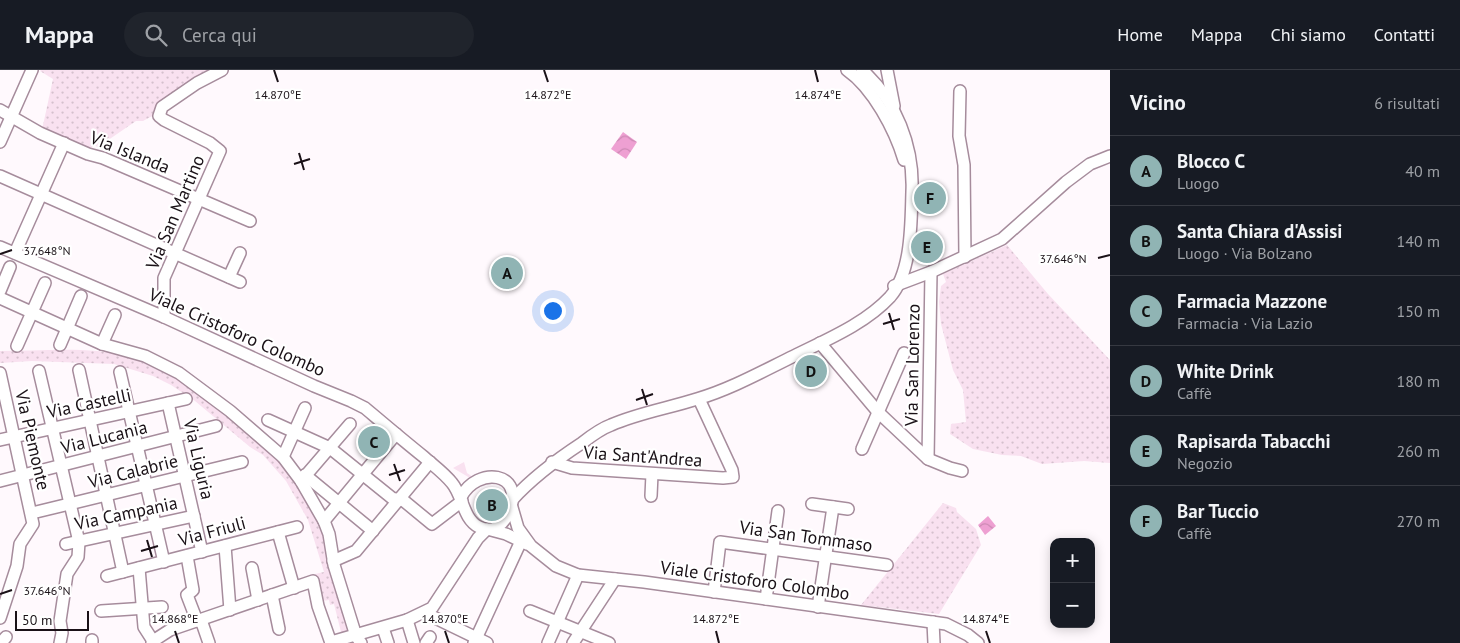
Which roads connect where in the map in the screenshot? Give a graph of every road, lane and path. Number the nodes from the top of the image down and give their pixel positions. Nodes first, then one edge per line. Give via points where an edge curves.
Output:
1 (32, 70) edge
2 (222, 70) edge
3 (847, 70) edge
4 (862, 70) edge
5 (887, 70) edge
6 (960, 91) dead end
7 (0, 110) edge
8 (12, 116) junction
9 (897, 118) junction
10 (0, 142) edge
11 (64, 143) junction
12 (1110, 156) edge
13 (0, 176) edge
14 (42, 194) junction
15 (198, 199) junction
16 (250, 221) dead end
17 (0, 246) edge
18 (16, 253) junction
19 (175, 253) junction
20 (240, 253) dead end
21 (965, 256) junction
22 (10, 267) dead end
23 (931, 272) junction
24 (229, 277) junction
25 (240, 282) dead end
26 (46, 283) dead end
27 (893, 286) junction
28 (0, 291) edge
29 (81, 296) dead end
30 (0, 298) edge
31 (32, 313) junction
32 (115, 315) dead end
33 (164, 317) junction
34 (67, 328) junction
35 (820, 342) junction
36 (102, 344) junction
37 (60, 345) dead end
38 (17, 346) dead end
39 (904, 353) dead end
40 (79, 370) dead end
41 (39, 371) dead end
42 (120, 372) dead end
43 (0, 374) edge
44 (3, 397) edge
45 (186, 399) dead end
46 (699, 399) junction
47 (168, 403) junction
48 (305, 408) dead end
49 (129, 412) junction
50 (878, 412) junction
51 (90, 420) junction
52 (268, 420) dead end
53 (350, 424) dead end
54 (216, 426) dead end
55 (53, 428) junction
56 (294, 432) junction
57 (396, 434) junction
58 (14, 437) junction
59 (176, 437) junction
60 (0, 440) edge
61 (137, 446) junction
62 (330, 448) junction
63 (862, 449) dead end
64 (98, 456) junction
65 (283, 458) junction
66 (928, 459) junction
67 (242, 462) dead end
68 (430, 462) junction
69 (552, 462) junction
70 (61, 465) junction
71 (962, 471) dead end
72 (363, 474) junction
73 (444, 474) junction
74 (538, 474) junction
75 (652, 474) junction
76 (23, 475) junction
77 (185, 476) junction
78 (303, 478) junction
79 (505, 480) junction
80 (0, 481) edge
81 (475, 482) junction
82 (146, 485) junction
83 (106, 495) junction
84 (651, 496) dead end
85 (462, 499) junction
86 (398, 500) junction
87 (512, 502) junction
88 (339, 503) junction
89 (70, 504) junction
90 (812, 504) dead end
91 (833, 507) junction
92 (848, 509) dead end
93 (778, 511) dead end
94 (32, 513) junction
95 (194, 516) junction
96 (470, 520) junction
97 (324, 521) junction
98 (155, 525) junction
99 (297, 528) dead end
100 (489, 529) junction
101 (373, 531) junction
102 (278, 532) junction
103 (115, 534) junction
104 (79, 542) junction
105 (526, 543) junction
106 (66, 544) dead end
107 (225, 546) junction
108 (772, 549) junction
109 (202, 552) junction
110 (470, 552) junction
111 (187, 556) junction
112 (826, 557) junction
113 (333, 561) junction
114 (164, 562) junction
115 (887, 565) dead end
116 (139, 568) junction
117 (252, 568) dead end
118 (123, 572) junction
119 (578, 575) junction
120 (108, 576) dead end
121 (615, 579) junction
122 (294, 588) junction
123 (714, 592) junction
124 (272, 595) junction
125 (766, 599) junction
126 (258, 600) junction
127 (162, 607) dead end
128 (818, 607) junction
129 (142, 608) junction
130 (230, 610) junction
131 (101, 611) dead end
132 (530, 611) dead end
133 (425, 613) junction
134 (0, 618) edge
135 (199, 620) junction
136 (407, 620) junction
137 (558, 622) junction
138 (934, 622) junction
139 (383, 628) junction
140 (279, 630) dead end
141 (581, 632) junction
142 (359, 639) edge
143 (479, 641) edge
144 (152, 642) edge
145 (60, 643) edge
146 (209, 643) edge
147 (331, 643) edge
148 (388, 643) edge
149 (414, 643) edge
150 (548, 643) edge
151 (573, 643) edge
152 (608, 643) edge
153 (934, 643) edge
154 (978, 643) edge

1 - 8 street
2 - 15 street, Via San Martino via 162,107 159,116 220,151
3 - 27 street via 866,86 886,119 905,166 903,247
4 - 9 street via 875,81
5 - 9 street
6 - 21 street
7 - 8 street, Via Islanda
8 - 10 street
8 - 11 street, Via Islanda
9 - 27 street via 909,151 912,186 909,250 904,268
11 - 14 street
11 - 15 street, Via Islanda
12 - 21 street via 1090,164 1066,182 1002,239
13 - 14 street
14 - 18 street
14 - 19 street
15 - 16 street, Via Islanda
15 - 19 street, Via San Martino
17 - 18 street, Viale Cristoforo Colombo
18 - 33 street, Viale Cristoforo Colombo
19 - 24 street
19 - 33 street, Via San Martino via 164,278
20 - 24 street
21 - 23 street
22 - 28 street
23 - 27 street
23 - 66 street, Via San Lorenzo
24 - 25 street
26 - 31 street
27 - 35 street via 891,296 875,310
27 - 46 street via 854,318
29 - 34 street
30 - 31 street
31 - 34 street
31 - 38 street
32 - 36 street
33 - 57 street, Viale Cristoforo Colombo via 351,401
34 - 36 street
34 - 37 street
35 - 46 street
35 - 50 street
36 - 65 street via 145,356 179,373 230,410
39 - 50 street
40 - 51 street
41 - 55 street
42 - 49 street
43 - 44 street, Via Piemonte
44 - 58 street, Via Piemonte
45 - 47 street, Via Castelli
46 - 69 street via 609,426
46 - 75 street, Via Sant'Andrea via 733,477
47 - 49 street, Via Castelli
47 - 59 street, Via Liguria
48 - 56 street
49 - 51 street, Via Castelli
49 - 61 street
50 - 63 street
50 - 66 street
51 - 55 street, Via Castelli
51 - 64 street
52 - 56 street
53 - 62 street
54 - 59 street, Via Lucania
55 - 58 street, Via Castelli
55 - 70 street
56 - 62 street
56 - 65 street
57 - 68 street, Viale Cristoforo Colombo
57 - 72 street
58 - 60 street, Via Castelli
58 - 76 street, Via Piemonte
59 - 61 street, Via Lucania
59 - 77 street, Via Liguria
61 - 64 street, Via Lucania
61 - 82 street
62 - 72 street
62 - 78 street
64 - 70 street, Via Lucania
64 - 83 street
65 - 78 street
66 - 71 street
67 - 77 street, Via Calabrie
68 - 73 street, Viale Cristoforo Colombo
68 - 86 street
69 - 74 street
69 - 75 street, Via Sant'Andrea via 572,468
70 - 76 street, Via Lucania
70 - 89 street
72 - 86 street
72 - 88 street
73 - 81 street via 461,481
73 - 85 street
74 - 79 street
74 - 87 street
75 - 84 street
76 - 80 street, Via Lucania
76 - 94 street, Via Piemonte
77 - 82 street, Via Calabrie
77 - 95 street, Via Liguria
78 - 88 street
78 - 97 street
79 - 81 street via 493,476
79 - 87 street via 513,490
81 - 85 street via 469,485
82 - 83 street, Via Calabrie
82 - 98 street
83 - 89 street, Via Calabrie
83 - 103 street
85 - 86 street via 432,524 404,501
85 - 96 street
86 - 101 street
87 - 100 street via 502,524
87 - 105 street via 518,528
88 - 97 street
88 - 101 street
89 - 94 street, Via Calabrie
89 - 104 street
90 - 91 street
91 - 92 street
91 - 112 street
93 - 108 street
94 - 134 street via 33,524 20,544
95 - 98 street, Via Campania
95 - 109 street, Via Liguria
96 - 100 street via 478,527
96 - 110 street
97 - 113 street
98 - 103 street, Via Campania
98 - 114 street
99 - 102 street, Via Friuli
100 - 105 street
100 - 110 street via 478,538
101 - 113 street via 356,551
102 - 107 street, Via Friuli
102 - 122 street
103 - 104 street, Via Campania
103 - 118 street
104 - 106 street, Via Campania
104 - 145 street via 78,557 67,574
105 - 119 street, Viale Cristoforo Colombo via 556,566
105 - 143 street
107 - 109 street, Via Friuli
107 - 130 street
108 - 112 street, Via San Tommaso
108 - 123 street, Via San Tommaso via 720,542
108 - 125 street
109 - 111 street, Via Friuli
110 - 133 street via 432,608
111 - 114 street, Via Friuli
111 - 135 street via 193,590 187,595
112 - 115 street, Via San Tommaso
112 - 128 street
113 - 142 street
114 - 116 street, Via Friuli
116 - 118 street, Via Friuli
116 - 129 street
117 - 126 street
118 - 120 street, Via Friuli
119 - 121 street, Viale Cristoforo Colombo
119 - 137 street
121 - 123 street, Viale Cristoforo Colombo
121 - 141 street
122 - 124 street
122 - 147 street via 313,581
123 - 125 street, Viale Cristoforo Colombo
124 - 126 street
124 - 140 street
125 - 128 street, Viale Cristoforo Colombo
126 - 130 street
127 - 129 street
128 - 138 street, Viale Cristoforo Colombo
129 - 131 street
129 - 144 street via 144,627
130 - 135 street
132 - 137 street
133 - 136 street
133 - 143 street
135 - 144 street via 170,630
135 - 146 street
136 - 139 street
136 - 149 street
137 - 141 street
137 - 150 street
138 - 153 street
138 - 154 street, Viale Cristoforo Colombo via 958,629
139 - 142 street
139 - 148 street
141 - 151 street
141 - 152 street
142 - 147 street

